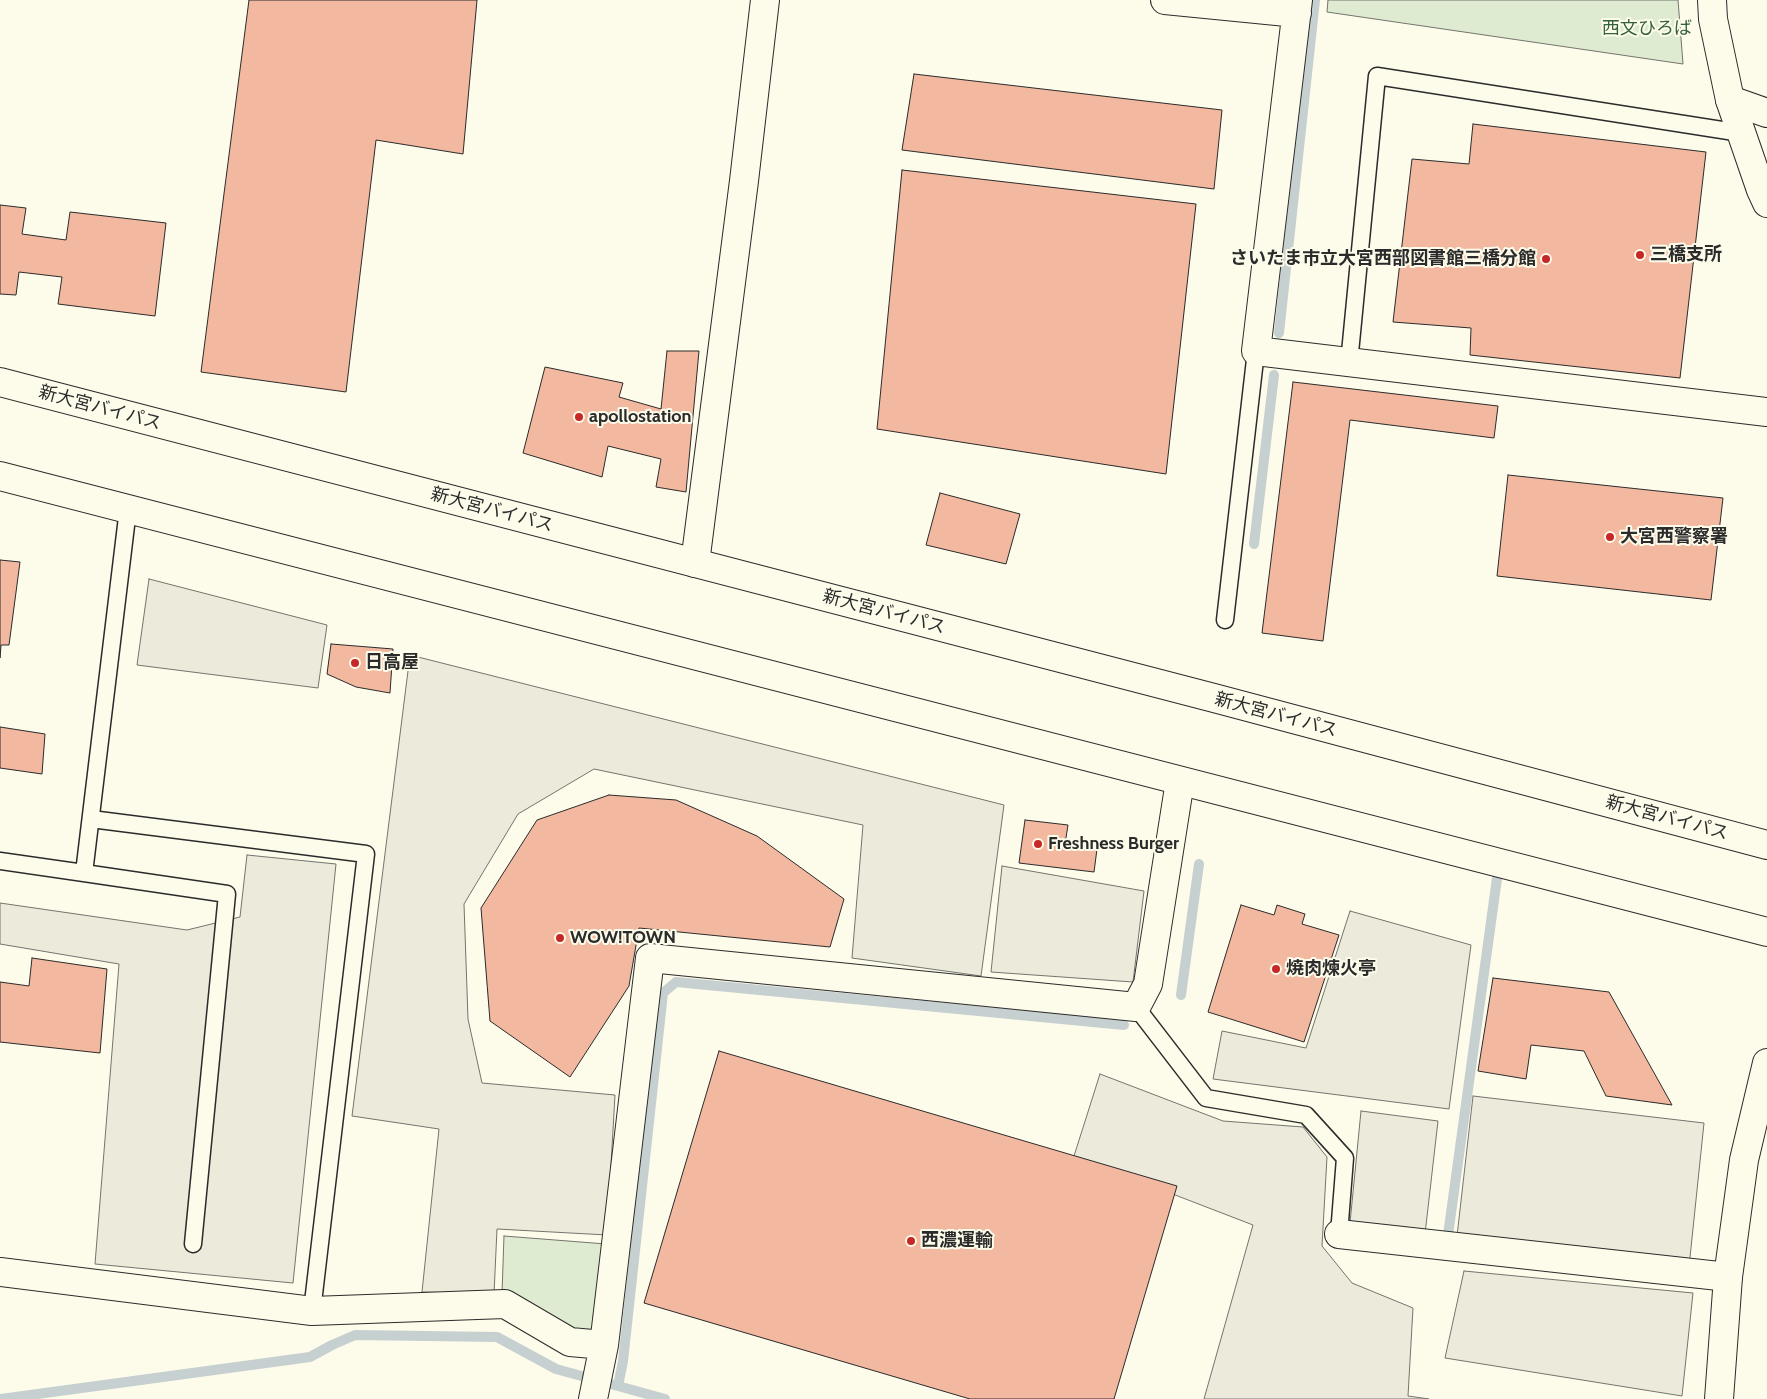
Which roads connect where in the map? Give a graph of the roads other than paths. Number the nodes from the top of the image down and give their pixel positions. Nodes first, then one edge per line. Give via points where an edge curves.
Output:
1 (765, 0) edge
2 (1165, 0) edge
3 (1712, 0) edge
4 (1297, 7) edge
5 (1730, 100) junction
6 (1767, 113) edge
7 (1741, 133) junction
8 (1767, 204) edge
9 (1256, 351) junction
10 (1349, 362) junction
11 (0, 382) edge
12 (1767, 412) edge
13 (0, 476) edge
14 (128, 509) junction
15 (695, 563) junction
16 (1224, 620) dead end
17 (1180, 781) junction
18 (91, 819) junction
19 (1767, 845) edge
20 (0, 861) edge
21 (84, 873) junction
22 (1767, 932) edge
23 (1136, 1007) junction
24 (1767, 1063) edge
25 (1339, 1234) joint
26 (193, 1244) dead end
27 (0, 1272) edge
28 (1728, 1278) junction
29 (312, 1310) junction
30 (604, 1345) junction
31 (593, 1399) edge
32 (1719, 1399) edge

1 - 15 main road
2 - 4 main road
3 - 5 main road
4 - 9 main road
5 - 6 main road
5 - 7 main road
7 - 8 main road
7 - 10 lane via 1378,76
9 - 10 main road
9 - 16 lane
10 - 12 main road
11 - 15 main road, 新大宮バイパス
13 - 14 main road
14 - 17 main road
14 - 18 lane
15 - 19 main road, 新大宮バイパス
17 - 22 main road
17 - 23 main road via 1148,984
18 - 21 lane
18 - 29 lane via 366,854
20 - 21 lane
21 - 26 lane via 227,894
23 - 25 lane via 1206,1098 1306,1115 1345,1158
23 - 30 main road via 650,958
24 - 28 main road via 1744,1160
25 - 28 main road
27 - 29 main road
28 - 32 main road
29 - 30 main road via 505,1304 570,1342
30 - 31 main road

